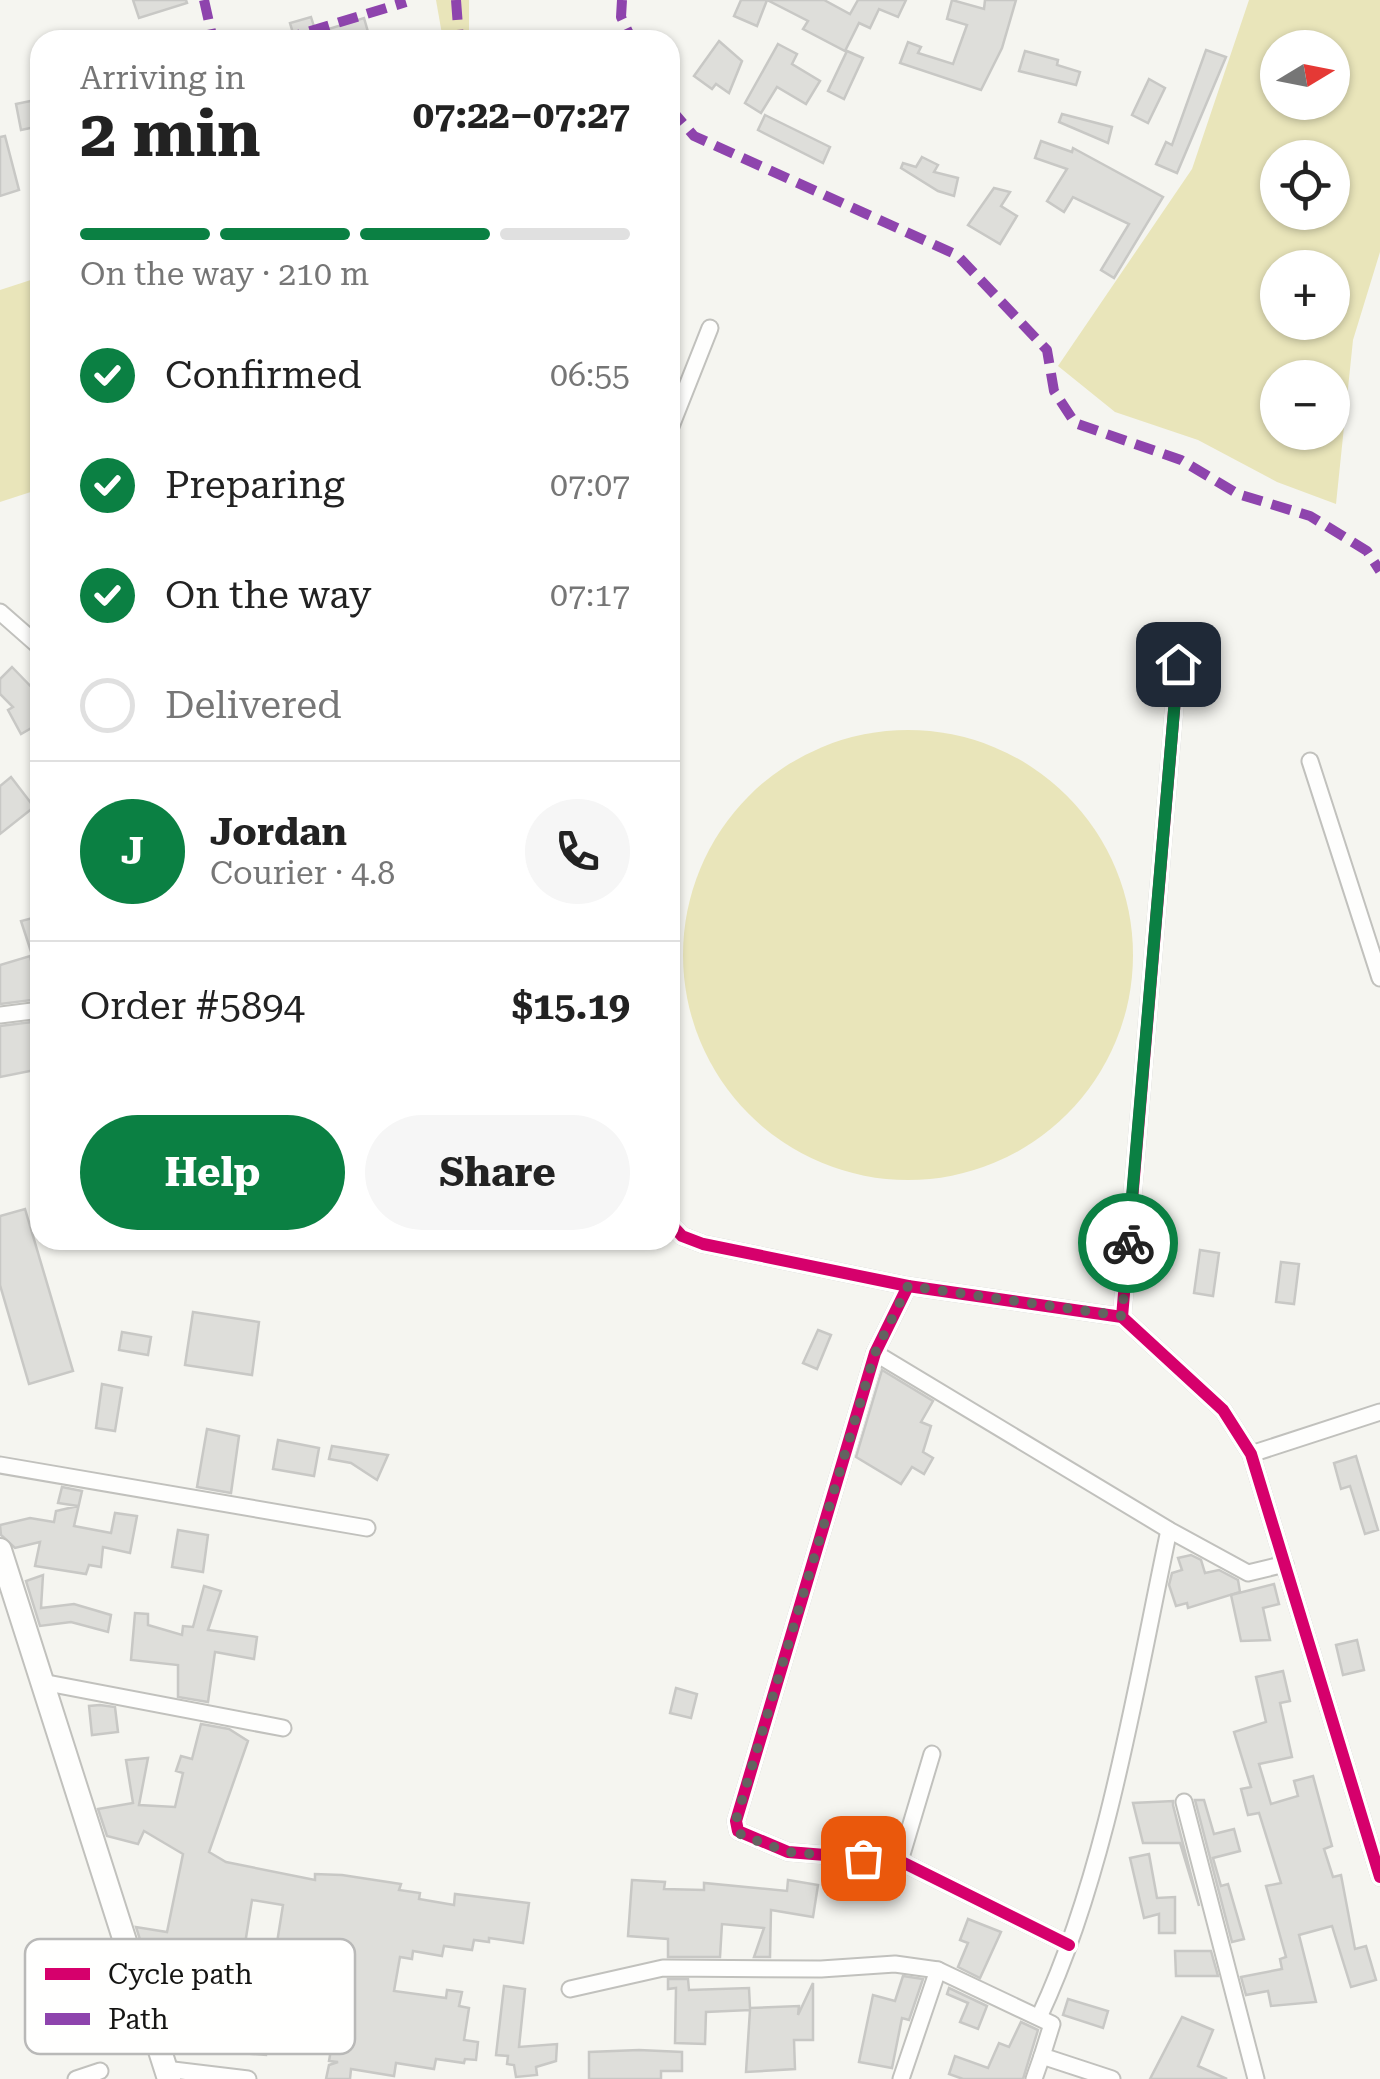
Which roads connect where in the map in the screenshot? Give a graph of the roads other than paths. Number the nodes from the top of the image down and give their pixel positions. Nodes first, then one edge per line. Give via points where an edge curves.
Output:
1 (710, 328) dead end
2 (680, 404) edge
3 (0, 612) edge
4 (30, 639) edge
5 (1178, 664) dead end
6 (1310, 760) dead end
7 (1380, 978) edge
8 (30, 1011) edge
9 (0, 1015) edge
10 (680, 1234) edge
11 (908, 1286) junction
12 (1122, 1316) junction
13 (875, 1353) junction
14 (1380, 1412) edge
15 (1251, 1454) junction
16 (0, 1465) edge
17 (367, 1528) dead end
18 (1169, 1530) junction
19 (0, 1550) edge
20 (1284, 1564) junction
21 (42, 1682) junction
22 (283, 1728) dead end
23 (932, 1754) dead end
24 (1184, 1802) dead end
25 (900, 1861) junction
26 (1380, 1878) edge
27 (124, 1939) edge
28 (1069, 1945) junction
29 (938, 1970) junction
30 (570, 1989) dead end
31 (1040, 2015) junction
32 (1042, 2056) junction
33 (100, 2071) dead end
34 (167, 2074) edge
35 (76, 2079) edge
36 (248, 2079) edge
37 (900, 2079) edge
38 (1034, 2079) edge
39 (1112, 2079) edge
40 (1256, 2079) edge

1 - 2 street
3 - 4 street
5 - 12 street
6 - 7 street
8 - 9 street
10 - 11 street
11 - 12 street
11 - 13 street
12 - 15 street via 1224,1410
13 - 18 street
13 - 25 street via 736,1820 741,1835 788,1852
14 - 15 street
15 - 20 street
16 - 17 street
18 - 20 street via 1248,1572
18 - 28 street via 1118,1768
19 - 21 main road
20 - 26 street
21 - 22 street
21 - 27 main road
23 - 25 street
24 - 40 street
25 - 28 street
28 - 31 street
29 - 30 street via 868,1964 664,1968
29 - 31 street
29 - 37 street
31 - 32 street via 1052,2024
32 - 38 street
32 - 39 street
33 - 35 street
34 - 36 street

